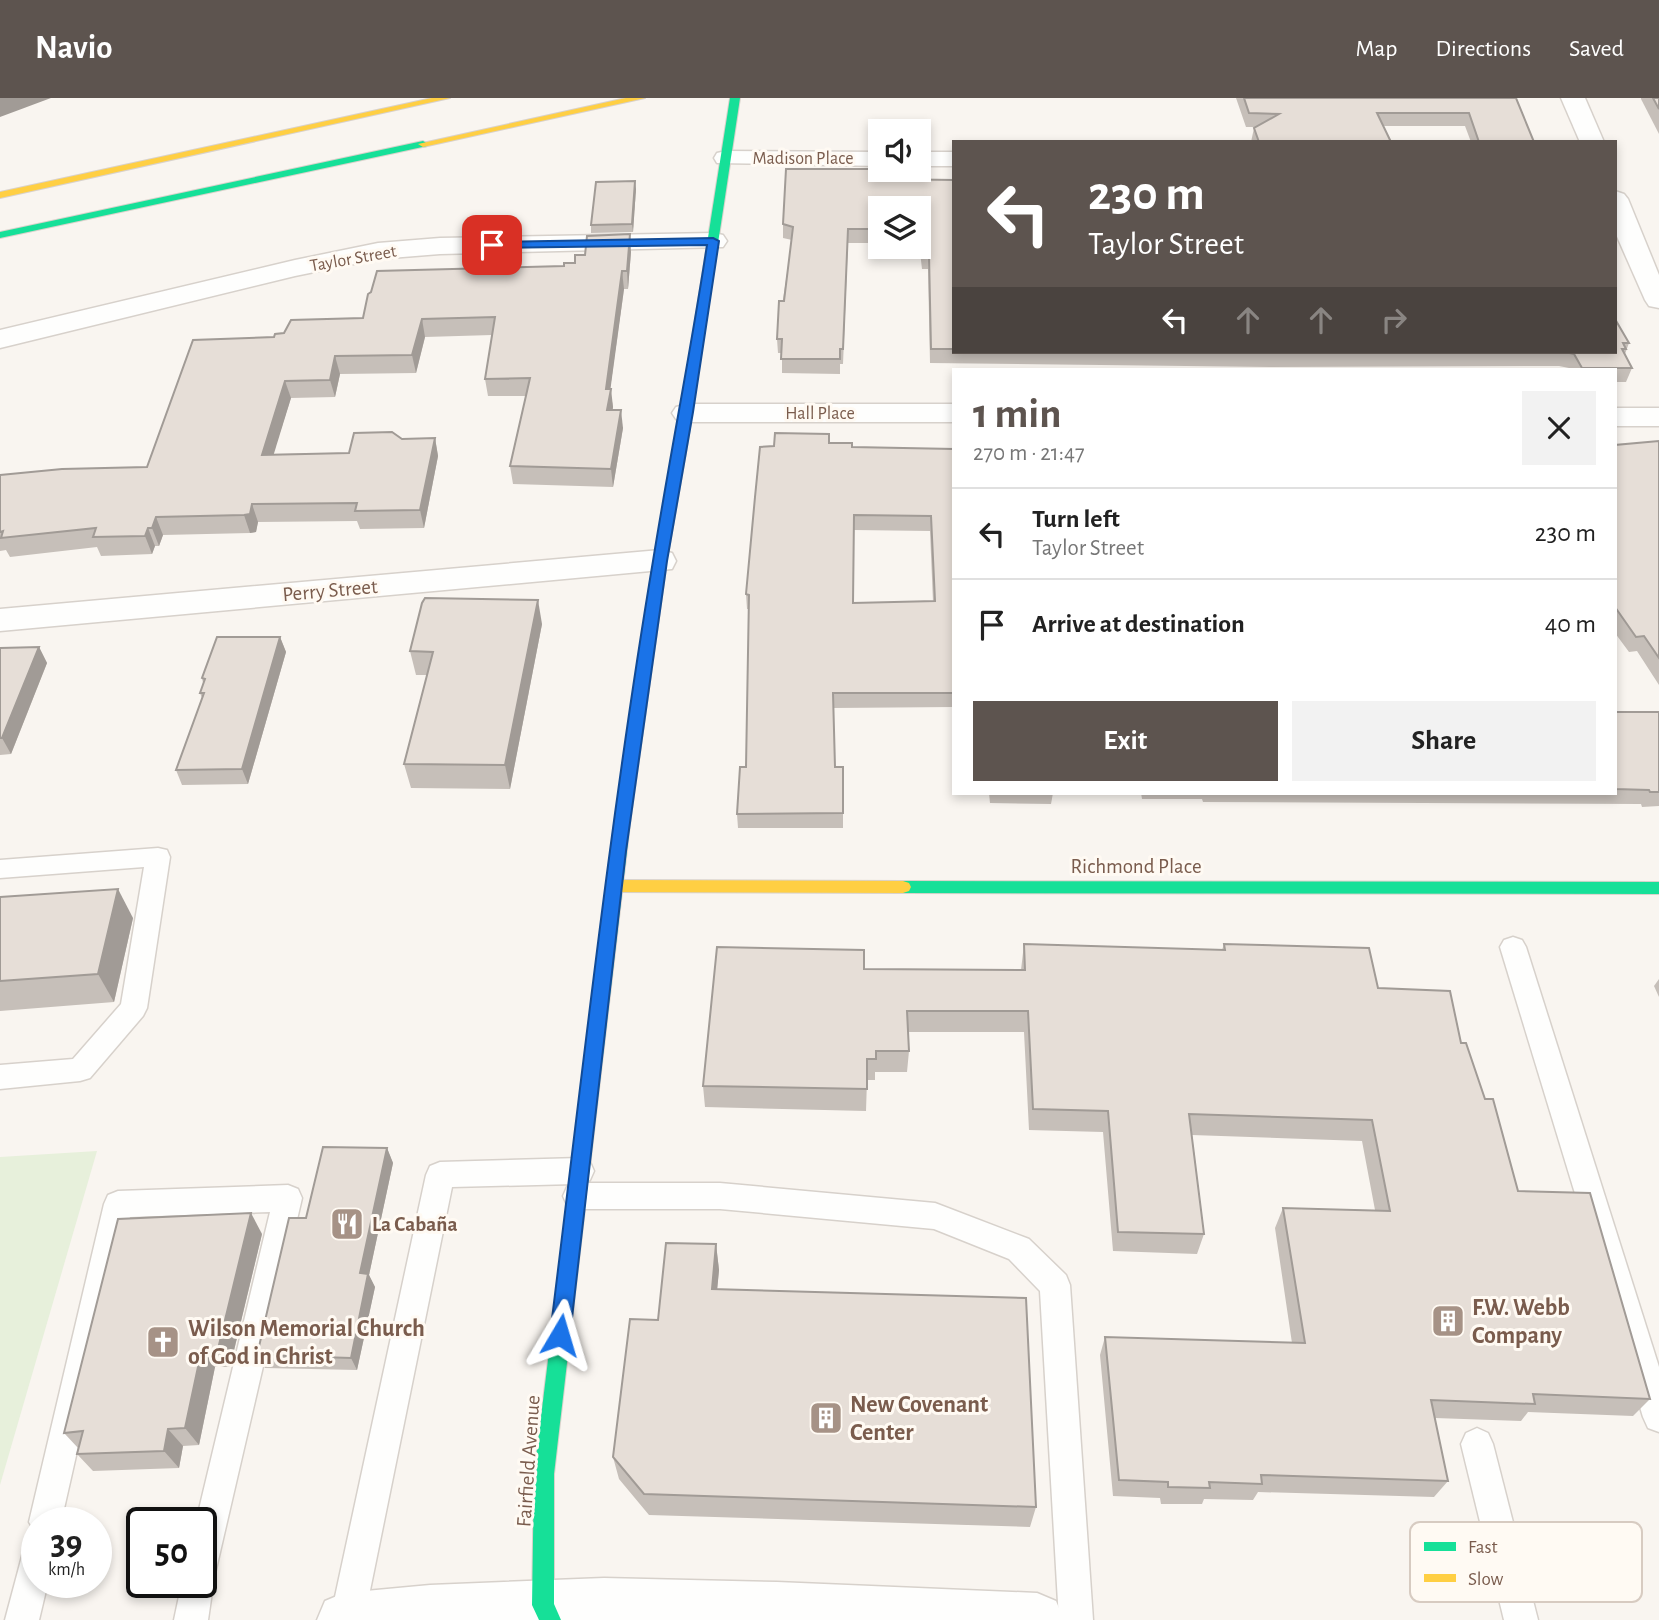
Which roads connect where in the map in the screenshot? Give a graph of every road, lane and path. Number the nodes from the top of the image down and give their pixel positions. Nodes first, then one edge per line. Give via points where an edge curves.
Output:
1 (445, 98) edge
2 (640, 98) edge
3 (735, 98) edge
4 (1573, 98) edge
5 (1591, 140) edge
6 (225, 146) junction
7 (726, 158) junction
8 (868, 159) edge
9 (931, 159) edge
10 (952, 159) edge
11 (0, 184) edge
12 (0, 195) edge
13 (1617, 204) edge
14 (0, 235) edge
15 (713, 241) junction
16 (1659, 300) edge
17 (0, 339) edge
18 (687, 412) junction
19 (952, 414) edge
20 (1617, 416) edge
21 (1659, 417) edge
22 (660, 561) junction
23 (0, 620) edge
24 (0, 869) edge
25 (614, 886) junction
26 (1659, 888) edge
27 (1513, 947) dead end
28 (0, 1077) edge
29 (578, 1184) junction
30 (1659, 1417) edge
31 (1477, 1444) dead end
32 (48, 1507) edge
33 (216, 1507) edge
34 (1496, 1522) edge
35 (27, 1598) edge
36 (195, 1598) edge
37 (1516, 1602) edge
38 (547, 1613) edge
39 (22, 1620) edge
40 (191, 1620) edge
41 (346, 1620) edge
42 (1037, 1620) edge
43 (1076, 1620) edge
44 (1521, 1620) edge

1 - 6 main road
2 - 14 main road
3 - 7 main road, Fairfield Avenue
4 - 5 street
6 - 11 main road
6 - 12 main road
7 - 8 street, Madison Place
7 - 15 main road, Fairfield Avenue
9 - 10 street
13 - 16 street
15 - 17 street, Taylor Street via 378,251
15 - 18 main road, Fairfield Avenue
18 - 19 street, Hall Place
18 - 22 main road, Fairfield Avenue
20 - 21 street
22 - 23 street, Perry Street
22 - 25 main road, Fairfield Avenue
24 - 28 lane via 159,857 134,1007 80,1070
25 - 26 main road, Richmond Place
25 - 29 main road, Fairfield Avenue
27 - 30 lane
29 - 38 main road, Fairfield Avenue via 544,1474
29 - 41 lane via 440,1175
29 - 43 lane via 935,1216 1019,1249 1055,1285
31 - 34 lane
32 - 33 lane via 118,1204 288,1198
35 - 39 lane
36 - 40 lane
37 - 44 lane
38 - 41 street via 440,1610
38 - 42 street via 715,1607

